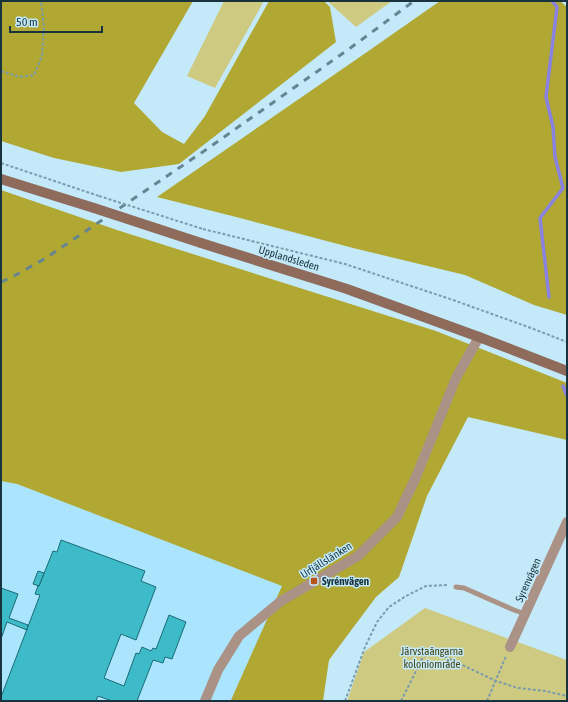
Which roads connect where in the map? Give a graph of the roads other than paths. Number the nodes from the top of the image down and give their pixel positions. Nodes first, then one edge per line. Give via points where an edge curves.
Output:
1 (1, 179) edge
2 (479, 336) junction
3 (567, 371) edge
4 (567, 522) edge
5 (456, 587) road end
6 (525, 614) junction
7 (510, 647) road end
8 (206, 701) edge

1 - 2 street, Upplandsleden, bridge via 347,289
2 - 3 street, Upplandsleden
2 - 8 street, Urfjällslänken via 456,378 397,517 358,556 280,601 239,636 218,670
4 - 6 street, Syrenvägen
5 - 6 lane
6 - 7 street, Syrenvägen

